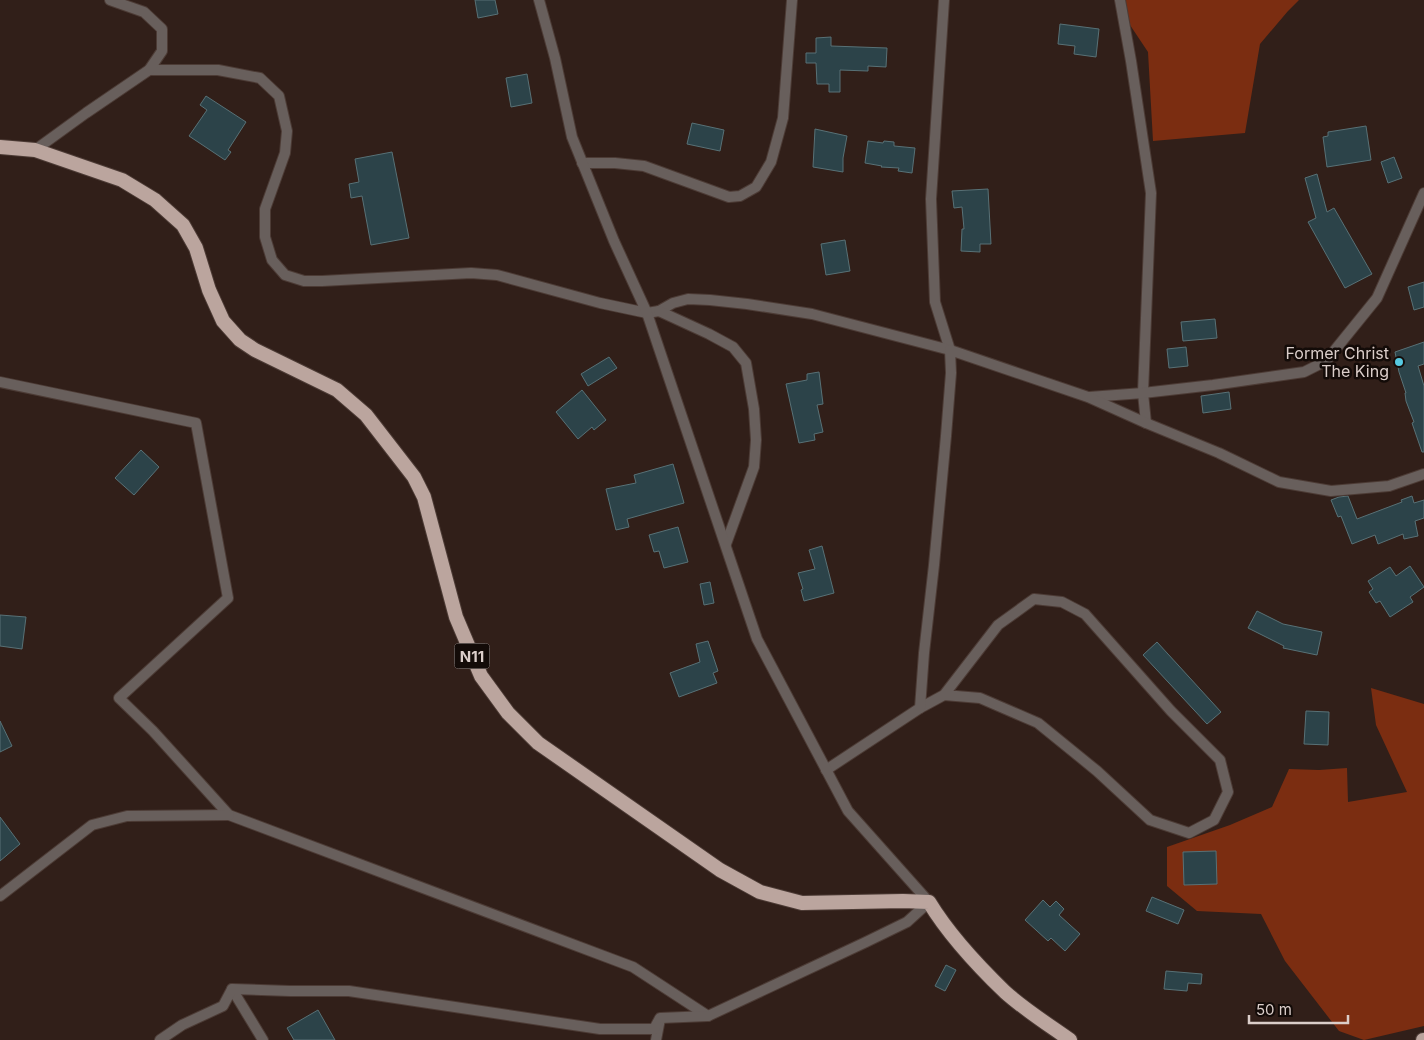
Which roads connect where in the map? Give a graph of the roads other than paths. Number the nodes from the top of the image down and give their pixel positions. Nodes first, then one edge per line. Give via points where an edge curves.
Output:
1 (110, 0) edge
2 (539, 0) edge
3 (792, 0) edge
4 (944, 0) edge
5 (1120, 0) edge
6 (149, 70) junction
7 (0, 147) edge
8 (35, 150) junction
9 (582, 164) junction
10 (1424, 194) edge
11 (660, 311) junction
12 (648, 313) junction
13 (950, 350) junction
14 (0, 382) edge
15 (1143, 393) junction
16 (1088, 397) junction
17 (1146, 423) junction
18 (1424, 474) edge
19 (726, 544) junction
20 (944, 695) junction
21 (920, 708) junction
22 (826, 770) junction
23 (229, 815) junction
24 (0, 896) edge
25 (929, 902) junction
26 (232, 989) junction
27 (708, 1016) junction
28 (660, 1018) junction
29 (160, 1040) edge
30 (263, 1040) edge
31 (656, 1040) edge
32 (1070, 1040) edge

1 - 6 street via 144,12 162,29 162,51
2 - 9 street via 572,137
3 - 9 street via 783,118 771,162 756,187 740,196 729,197 644,166
4 - 13 street via 931,199 935,302
5 - 15 street via 1151,193
6 - 8 street
6 - 12 street via 218,70 260,78 279,96 287,131 285,153 264,209 265,237 272,260 285,275 322,282 471,273 497,275
7 - 8 highway, N11
8 - 25 highway, N11 via 122,180 155,200 183,225 196,248 208,290 223,321 240,340 337,390 366,415 414,477 424,497 456,617 480,676 508,713 538,743 720,870 760,892 802,904
9 - 12 street
10 - 15 street via 1377,298 1326,361 1304,372
11 - 12 street
11 - 13 street via 688,299 747,304 812,314
11 - 19 street via 733,348 746,363 754,409 754,467
12 - 19 street
13 - 16 street
13 - 21 street via 946,436
14 - 23 street via 196,423 228,598 119,698
15 - 16 street
15 - 17 street
16 - 17 street
17 - 18 street via 1220,453 1279,482 1331,491 1390,486
19 - 22 street via 757,639
20 - 20 street via 998,625 1034,599 1062,602 1085,614 1171,711 1220,760 1228,792 1214,820 1189,833 1150,820 1038,723 980,698
20 - 21 street
21 - 22 street
22 - 25 street via 848,811
23 - 24 street via 127,816 92,825
23 - 27 street via 632,967
25 - 27 street via 907,922
25 - 32 highway via 962,947 1006,993
26 - 28 street via 349,991 600,1029 654,1029
26 - 29 street via 223,1006
26 - 30 street
27 - 28 street
28 - 31 street

